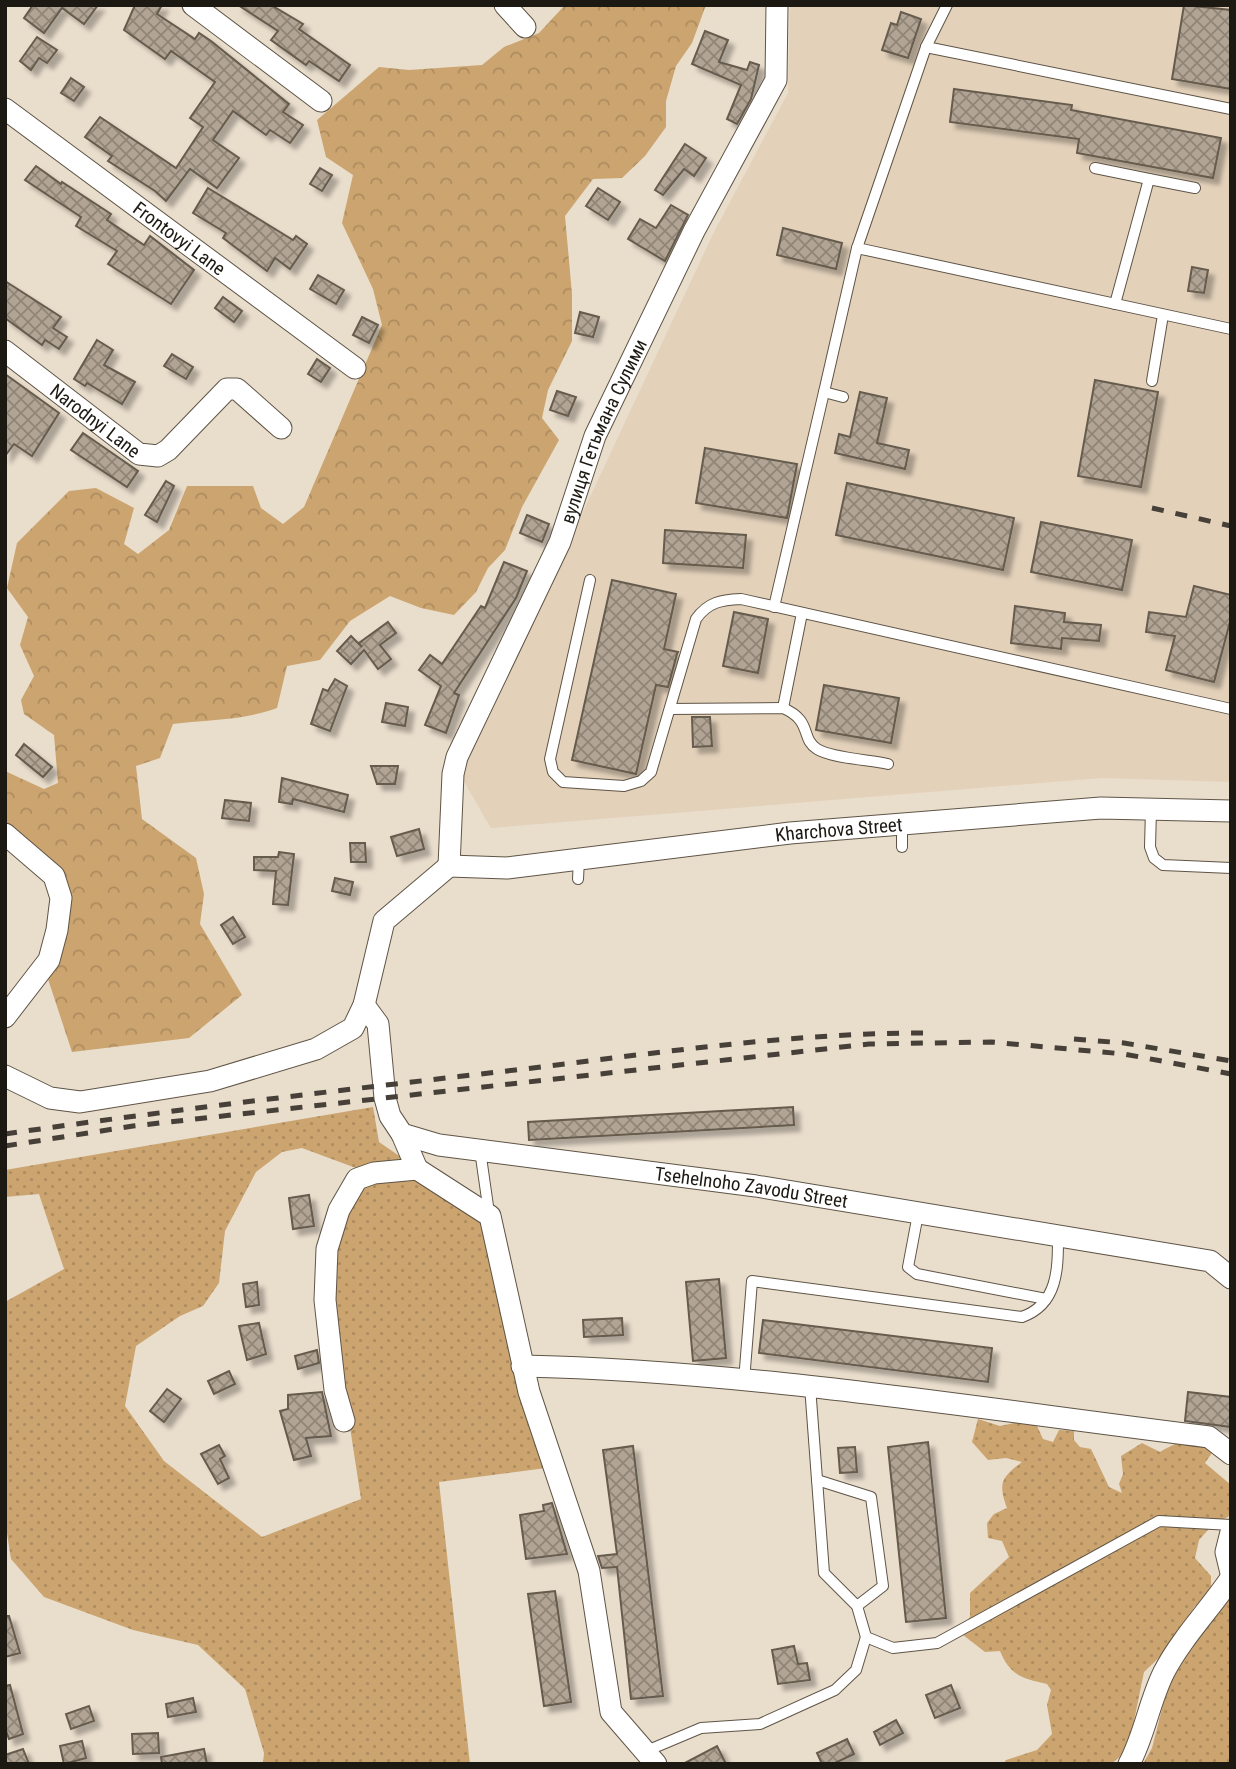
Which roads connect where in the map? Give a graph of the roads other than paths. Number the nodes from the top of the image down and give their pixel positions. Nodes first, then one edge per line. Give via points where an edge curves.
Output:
1 (193, 5) edge
2 (505, 5) edge
3 (777, 5) edge
4 (947, 5) edge
5 (525, 27) dead end
6 (926, 47) junction
7 (321, 101) dead end
8 (5, 109) edge
9 (1231, 109) edge
10 (1095, 168) dead end
11 (1149, 178) junction
12 (1195, 188) dead end
13 (857, 248) junction
14 (1115, 304) junction
15 (1163, 314) junction
16 (1231, 329) edge
17 (5, 351) edge
18 (355, 368) dead end
19 (1152, 381) dead end
20 (824, 392) junction
21 (843, 397) dead end
22 (281, 428) dead end
23 (590, 580) dead end
24 (774, 607) junction
25 (802, 612) junction
26 (783, 708) junction
27 (670, 709) junction
28 (1231, 709) edge
29 (888, 764) dead end
30 (1151, 809) junction
31 (1231, 811) edge
32 (902, 824) junction
33 (5, 834) edge
34 (902, 848) dead end
35 (449, 866) junction
36 (1231, 868) edge
37 (364, 1005) junction
38 (5, 1017) edge
39 (5, 1076) edge
40 (402, 1134) junction
41 (480, 1150) junction
42 (417, 1169) junction
43 (918, 1214) junction
44 (490, 1216) junction
45 (1058, 1237) junction
46 (1231, 1279) edge
47 (1046, 1299) junction
48 (522, 1366) junction
49 (744, 1381) junction
50 (810, 1386) junction
51 (344, 1421) dead end
52 (1231, 1454) edge
53 (817, 1480) junction
54 (1231, 1525) edge
55 (1231, 1532) edge
56 (1231, 1576) edge
57 (858, 1606) junction
58 (866, 1637) junction
59 (650, 1758) edge
60 (1129, 1764) edge

1 - 7 street
2 - 5 street
3 - 35 street, вулиця Гетьмана Сулими via 776,80 694,231 595,436 560,542 457,757
4 - 6 lane
6 - 9 lane
6 - 13 lane
8 - 18 street, Frontovyi Lane
10 - 11 lane
11 - 12 lane
11 - 14 lane
13 - 14 lane
13 - 20 lane
14 - 15 lane
15 - 16 lane
15 - 19 lane
17 - 22 street, Narodnyi Lane via 139,454 158,456 168,450 227,388 237,389
20 - 21 lane
20 - 24 lane
23 - 27 lane via 550,759 553,772 563,782 624,786 641,781 651,772
24 - 25 lane
24 - 27 lane via 741,599 704,609 696,619
25 - 26 lane
25 - 28 lane
26 - 27 lane
26 - 29 lane via 798,715 810,742 819,750
30 - 31 street, Kharchova Street
30 - 32 street, Kharchova Street via 1101,808
30 - 36 lane via 1150,847 1163,865
32 - 34 lane
32 - 35 street, Kharchova Street via 790,833 578,869
33 - 38 street via 54,876 61,898 49,960
35 - 37 street via 384,920
37 - 39 street via 353,1028 316,1049 210,1081 80,1102 50,1098
37 - 40 street via 378,1024 384,1098
40 - 41 street, Tsehelnoho Zavodu Street
40 - 42 street
41 - 43 street, Tsehelnoho Zavodu Street via 756,1186
41 - 44 lane
42 - 44 street
42 - 51 street via 357,1179 339,1210 327,1249 325,1300 335,1390
43 - 45 street, Tsehelnoho Zavodu Street
43 - 47 lane via 908,1267 918,1274
44 - 48 street
45 - 46 street, Tsehelnoho Zavodu Street via 1210,1261
45 - 47 lane via 1059,1270
47 - 49 lane via 1035,1312 1022,1317 752,1281
48 - 49 street via 620,1368
48 - 59 street via 589,1571 611,1712
49 - 50 street
50 - 52 street via 1209,1437
50 - 53 lane
53 - 57 lane via 824,1573
53 - 57 lane via 871,1497 884,1586
54 - 58 lane via 1158,1521 937,1643 893,1648
55 - 56 street via 1226,1552
56 - 60 street via 1166,1668
57 - 58 lane
58 - 59 lane via 856,1670 835,1690 760,1724 701,1728

